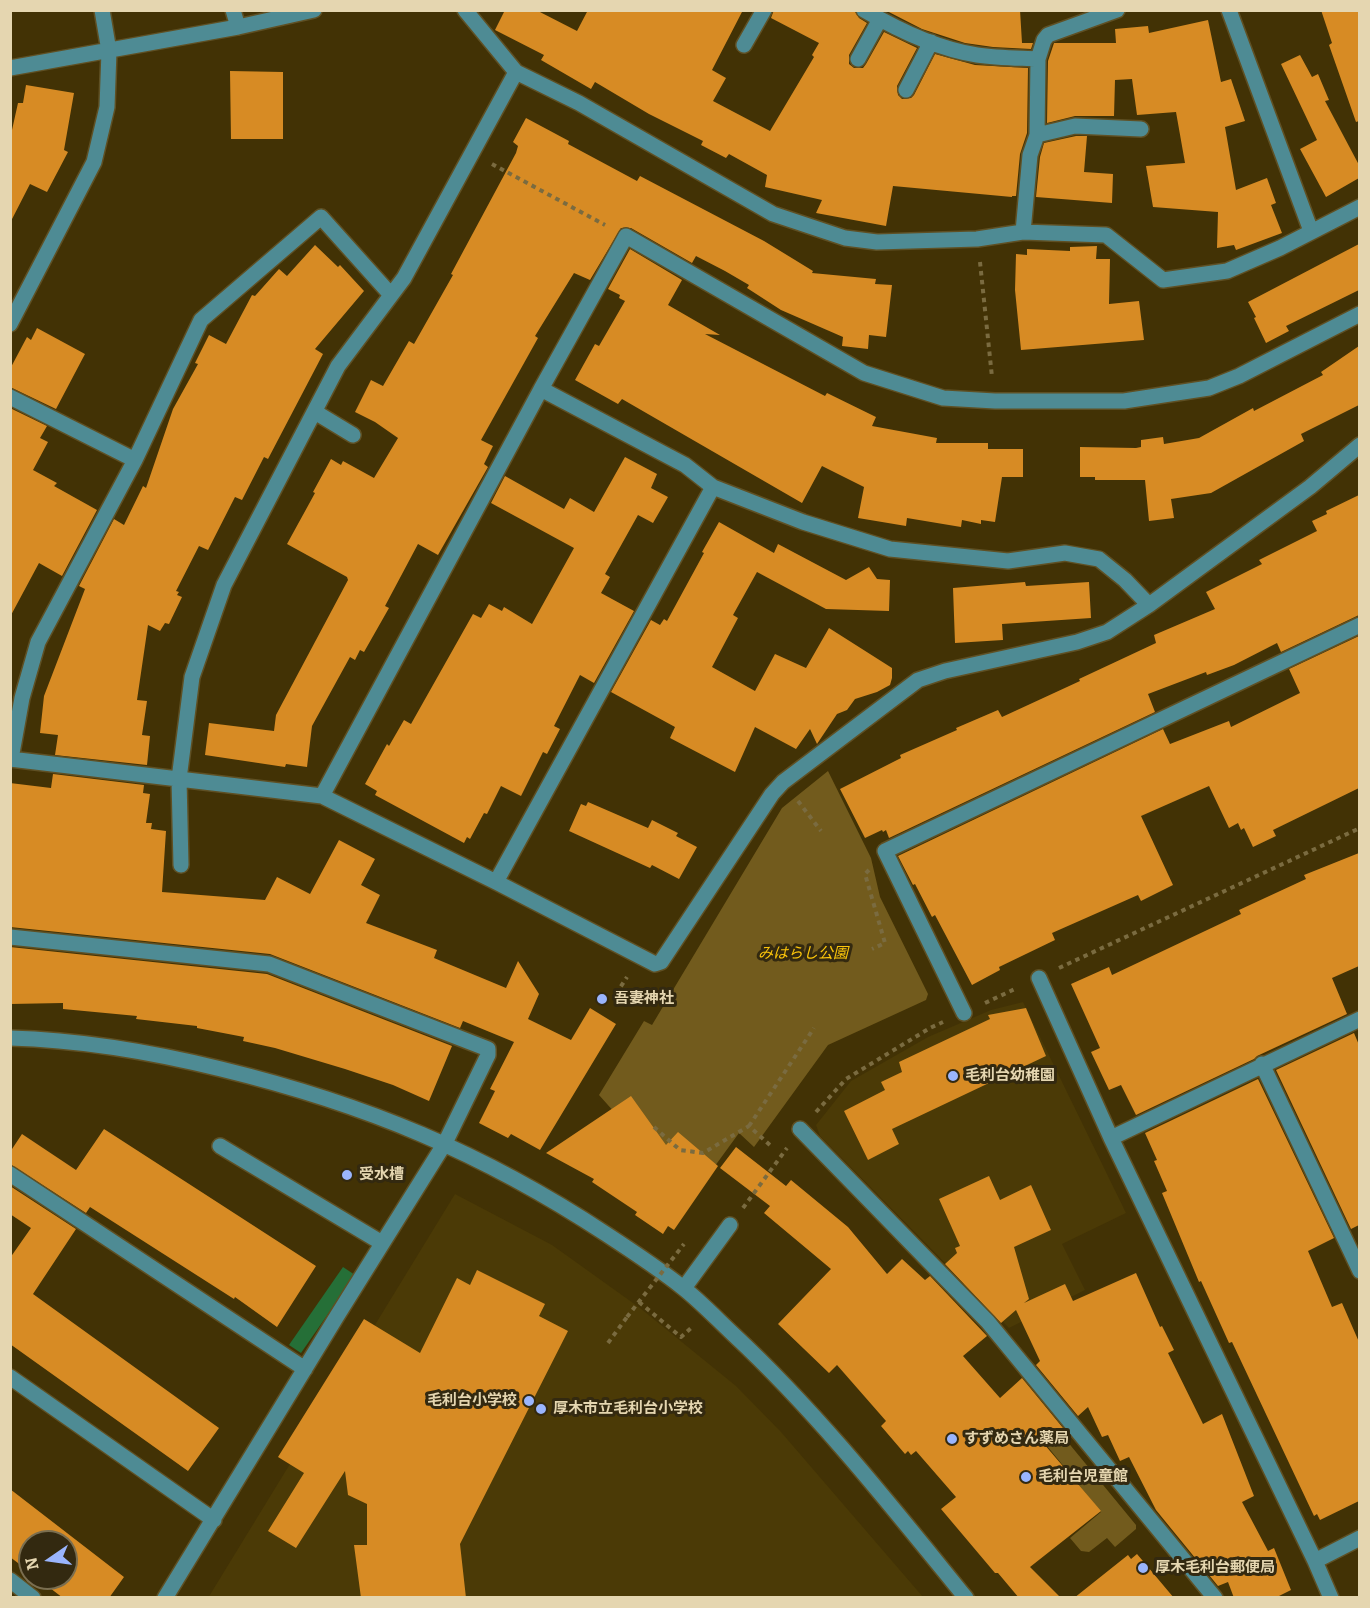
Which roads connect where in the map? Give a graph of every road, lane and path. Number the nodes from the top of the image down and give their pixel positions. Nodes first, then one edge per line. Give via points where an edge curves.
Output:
1 (102, 10) edge
2 (233, 10) edge
3 (314, 10) edge
4 (465, 10) edge
5 (764, 10) edge
6 (864, 10) edge
7 (1117, 10) edge
8 (1229, 10) edge
9 (880, 20) junction
10 (238, 27) junction
11 (931, 42) junction
12 (744, 45) dead end
13 (109, 51) junction
14 (858, 58) dead end
15 (1038, 59) junction
16 (10, 68) edge
17 (516, 72) junction
18 (906, 90) dead end
19 (1141, 129) dead end
20 (1037, 135) junction
21 (472, 153) junction
22 (1359, 207) edge
23 (1311, 231) junction
24 (1023, 232) junction
25 (626, 236) junction
26 (977, 239) junction
27 (391, 295) junction
28 (1359, 314) edge
29 (10, 324) edge
30 (541, 388) junction
31 (10, 397) edge
32 (995, 401) junction
33 (315, 412) junction
34 (353, 435) dead end
35 (1359, 445) edge
36 (135, 460) junction
37 (713, 487) junction
38 (1149, 605) junction
39 (1359, 625) edge
40 (11, 759) edge
41 (178, 779) junction
42 (783, 782) junction
43 (322, 796) junction
44 (821, 831) dead end
45 (885, 851) junction
46 (181, 865) dead end
47 (496, 882) junction
48 (10, 937) edge
49 (872, 949) dead end
50 (1039, 978) dead end
51 (964, 1013) dead end
52 (1359, 1019) edge
53 (814, 1028) dead end
54 (10, 1038) edge
55 (1262, 1064) junction
56 (749, 1126) junction
57 (654, 1127) dead end
58 (800, 1129) dead end
59 (1111, 1138) junction
60 (445, 1143) junction
61 (220, 1146) dead end
62 (772, 1147) dead end
63 (10, 1174) edge
64 (730, 1225) dead end
65 (382, 1243) junction
66 (684, 1244) dead end
67 (1359, 1271) edge
68 (684, 1288) junction
69 (639, 1302) junction
70 (691, 1328) dead end
71 (608, 1343) dead end
72 (305, 1369) junction
73 (10, 1377) edge
74 (214, 1520) junction
75 (1359, 1538) edge
76 (1316, 1561) junction
77 (10, 1581) edge
78 (33, 1598) edge
79 (165, 1598) edge
80 (966, 1598) edge
81 (1215, 1598) edge
82 (1330, 1598) edge

1 - 13 street
2 - 10 street
3 - 10 street
4 - 17 street
5 - 12 street
6 - 9 street
7 - 15 street via 1048,35
8 - 23 street
9 - 11 street
9 - 14 street
10 - 13 street
11 - 15 street via 976,55
11 - 18 street
13 - 16 street
13 - 29 street via 107,106 94,162
15 - 20 street
17 - 21 street
17 - 26 street via 579,103 773,214 845,238 877,242
19 - 20 street via 1075,126
20 - 24 street via 1030,155
21 - 25 path
21 - 27 street
22 - 23 street
23 - 24 street via 1227,271 1163,280 1106,236
24 - 26 street
25 - 30 street
25 - 32 street via 864,373 943,398
26 - 32 path
27 - 33 street via 339,366
27 - 36 street via 321,217 201,320
28 - 32 street via 1209,388 1124,401
30 - 37 street via 685,465
30 - 43 street
31 - 36 street
33 - 34 street
33 - 41 street via 224,585 192,677
35 - 38 street via 1311,487
36 - 40 street via 38,642
37 - 38 street via 803,522 890,549 1008,561 1065,553 1099,559
37 - 47 street
38 - 42 street via 1107,632 1077,642 918,680
39 - 45 street
40 - 41 street
41 - 43 street
41 - 46 street
42 - 44 path
42 - 47 street via 661,962 655,964
43 - 47 street
45 - 49 path via 865,874 885,943
45 - 51 street
48 - 60 street via 268,964 488,1049
50 - 59 street
52 - 55 street
53 - 56 path
54 - 60 street via 50,1039 175,1058 282,1084 367,1111
55 - 59 street
55 - 67 street
56 - 57 path via 703,1153 680,1150
56 - 62 path
58 - 81 street via 988,1322
59 - 76 street
60 - 65 street
60 - 68 street via 576,1214
61 - 65 street
63 - 72 street
64 - 68 street
65 - 72 street
66 - 69 path, bridge
68 - 80 street via 805,1404
69 - 70 path via 681,1337
69 - 71 path, bridge
72 - 74 street
73 - 74 street
74 - 79 street
75 - 76 street
76 - 82 street
77 - 78 street

